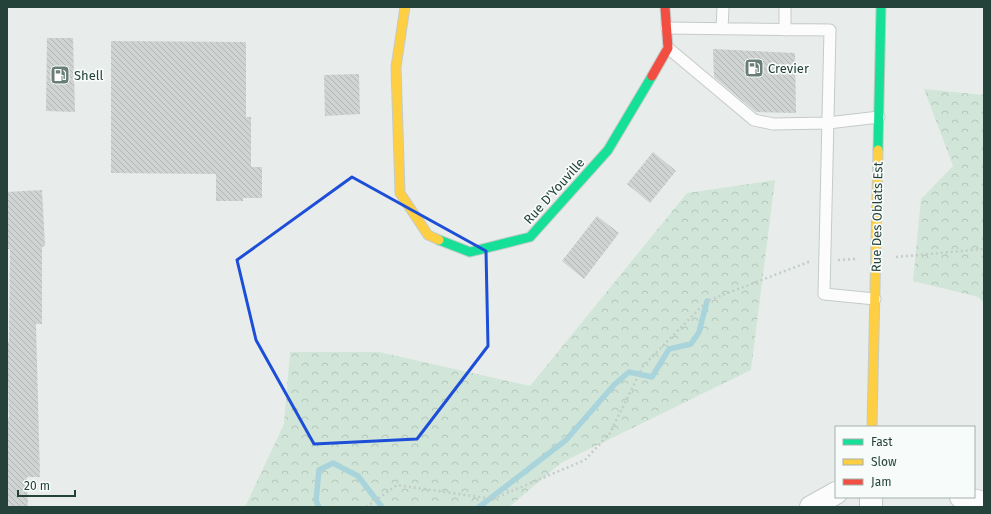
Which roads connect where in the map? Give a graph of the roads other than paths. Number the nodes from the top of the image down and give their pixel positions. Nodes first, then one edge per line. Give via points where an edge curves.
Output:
1 (405, 7) edge
2 (666, 7) edge
3 (722, 7) edge
4 (786, 7) edge
5 (881, 7) edge
6 (667, 28) junction
7 (722, 29) junction
8 (785, 30) junction
9 (668, 48) junction
10 (879, 117) junction
11 (828, 123) junction
12 (875, 299) junction
13 (872, 426) edge
14 (835, 494) edge
15 (965, 498) edge
16 (984, 503) edge
17 (812, 507) edge

1 - 9 street, Rue D'Youville via 396,67 400,193 428,235 470,252 530,237 608,150
2 - 6 street
3 - 7 lane
4 - 8 lane
5 - 10 street, Rue Des Oblats Est
6 - 7 lane
6 - 9 street
7 - 8 lane
8 - 11 lane via 830,30
9 - 11 lane via 754,120 773,124
10 - 11 lane
10 - 12 street, Rue Des Oblats Est
11 - 12 lane via 824,294
12 - 13 street, Rue Des Oblats Est
14 - 17 street
15 - 16 street

